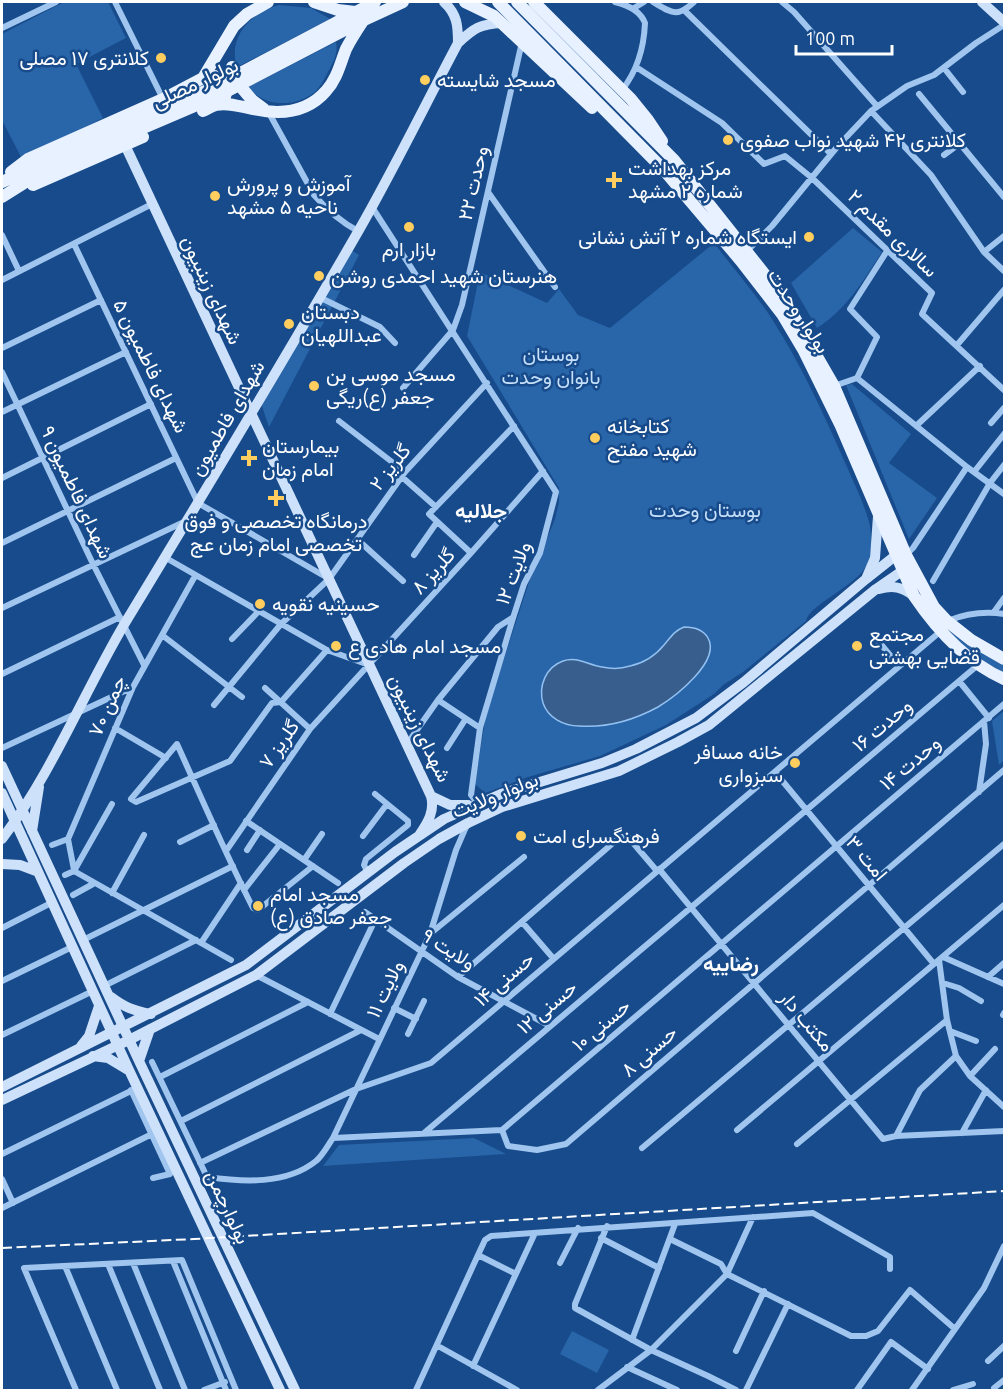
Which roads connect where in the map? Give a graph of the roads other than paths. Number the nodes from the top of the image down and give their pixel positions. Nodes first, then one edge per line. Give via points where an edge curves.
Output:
1 (56, 2) edge
2 (115, 2) edge
3 (268, 2) edge
4 (314, 2) edge
5 (375, 2) edge
6 (404, 2) edge
7 (444, 2) edge
8 (465, 2) edge
9 (498, 2) edge
10 (517, 2) edge
11 (615, 2) edge
12 (644, 2) edge
13 (653, 2) edge
14 (694, 2) edge
15 (782, 2) edge
16 (982, 2) edge
17 (535, 3) edge
18 (634, 8) junction
19 (685, 10) junction
20 (360, 16) junction
21 (502, 23) junction
22 (1005, 23) edge
23 (2, 28) edge
24 (230, 35) junction
25 (522, 42) junction
26 (458, 43) junction
27 (636, 67) junction
28 (944, 68) junction
29 (209, 77) junction
30 (622, 90) junction
31 (963, 92) dead end
32 (919, 94) dead end
33 (163, 99) junction
34 (221, 101) junction
35 (874, 108) junction
36 (268, 112) junction
37 (959, 144) junction
38 (124, 145) junction
39 (831, 154) junction
40 (944, 155) dead end
41 (674, 160) junction
42 (664, 170) junction
43 (812, 178) junction
44 (2, 180) edge
45 (488, 192) junction
46 (1005, 197) edge
47 (2, 198) edge
48 (152, 204) junction
49 (372, 206) junction
50 (358, 231) junction
51 (2, 235) edge
52 (1005, 236) edge
53 (74, 244) junction
54 (887, 251) junction
55 (747, 252) junction
56 (984, 252) junction
57 (19, 271) junction
58 (1005, 271) edge
59 (2, 279) edge
60 (555, 287) dead end
61 (1005, 290) edge
62 (319, 297) junction
63 (100, 300) junction
64 (453, 330) junction
65 (395, 343) dead end
66 (957, 345) junction
67 (2, 348) edge
68 (126, 352) junction
69 (980, 366) junction
70 (2, 372) edge
71 (857, 378) junction
72 (487, 383) junction
73 (834, 386) junction
74 (403, 387) dead end
75 (1005, 390) edge
76 (18, 405) junction
77 (151, 405) junction
78 (1005, 408) edge
79 (2, 412) edge
80 (250, 413) junction
81 (339, 421) dead end
82 (991, 423) dead end
83 (514, 426) junction
84 (916, 426) junction
85 (1004, 434) edge
86 (44, 457) junction
87 (176, 458) junction
88 (1005, 465) edge
89 (967, 467) junction
90 (543, 471) junction
91 (974, 472) junction
92 (403, 474) junction
93 (2, 478) edge
94 (990, 483) junction
95 (1005, 494) edge
96 (198, 503) junction
97 (436, 507) junction
98 (69, 511) junction
99 (878, 516) junction
100 (189, 519) junction
101 (437, 522) junction
102 (358, 540) junction
103 (2, 543) edge
104 (471, 553) junction
105 (414, 555) dead end
106 (901, 555) junction
107 (166, 558) junction
108 (93, 564) junction
109 (902, 571) junction
110 (195, 576) junction
111 (329, 579) junction
112 (866, 579) junction
113 (402, 581) dead end
114 (933, 581) dead end
115 (876, 589) junction
116 (914, 596) junction
117 (1005, 598) edge
118 (2, 608) edge
119 (258, 612) junction
120 (994, 612) junction
121 (1005, 614) edge
122 (513, 618) junction
123 (122, 621) junction
124 (281, 624) junction
125 (944, 626) junction
126 (162, 635) junction
127 (232, 639) dead end
128 (879, 642) dead end
129 (327, 650) junction
130 (1005, 659) edge
131 (978, 664) junction
132 (144, 665) junction
133 (369, 665) junction
134 (899, 666) junction
135 (2, 674) edge
136 (1005, 679) edge
137 (959, 681) junction
138 (133, 687) junction
139 (229, 687) junction
140 (265, 688) dead end
141 (242, 697) dead end
142 (438, 700) junction
143 (281, 702) junction
144 (1005, 704) edge
145 (214, 705) dead end
146 (77, 713) junction
147 (986, 719) junction
148 (465, 720) junction
149 (115, 728) junction
150 (310, 729) junction
151 (480, 729) junction
152 (406, 744) junction
153 (2, 748) edge
154 (447, 748) dead end
155 (166, 758) junction
156 (2, 766) edge
157 (1005, 770) edge
158 (775, 772) junction
159 (42, 775) junction
160 (193, 778) junction
161 (979, 792) junction
162 (2, 794) edge
163 (375, 794) dead end
164 (431, 796) junction
165 (112, 804) dead end
166 (387, 804) junction
167 (478, 804) junction
168 (22, 808) junction
169 (806, 810) junction
170 (246, 821) junction
171 (15, 822) junction
172 (468, 823) junction
173 (214, 825) junction
174 (260, 830) junction
175 (32, 831) junction
176 (322, 834) dead end
177 (144, 835) dead end
178 (363, 836) dead end
179 (418, 837) junction
180 (2, 839) edge
181 (68, 839) junction
182 (439, 839) junction
183 (180, 842) dead end
184 (280, 844) junction
185 (1005, 844) edge
186 (52, 846) dead end
187 (837, 847) junction
188 (226, 850) junction
189 (247, 850) dead end
190 (456, 850) junction
191 (524, 857) dead end
192 (304, 860) junction
193 (2, 864) edge
194 (233, 866) junction
195 (313, 866) junction
196 (658, 870) junction
197 (36, 871) junction
198 (74, 871) junction
199 (368, 873) junction
200 (65, 875) dead end
201 (338, 883) dead end
202 (93, 884) junction
203 (868, 885) junction
204 (242, 887) junction
205 (112, 893) junction
206 (73, 895) dead end
207 (51, 903) junction
208 (1005, 905) edge
209 (691, 908) junction
210 (143, 910) junction
211 (365, 912) dead end
212 (375, 920) junction
213 (522, 922) junction
214 (2, 928) edge
215 (904, 928) junction
216 (430, 934) junction
217 (83, 940) junction
218 (199, 942) junction
219 (721, 944) junction
220 (72, 947) junction
221 (422, 952) junction
222 (553, 958) junction
223 (231, 960) dead end
224 (938, 960) junction
225 (1005, 963) edge
226 (256, 975) junction
227 (458, 977) junction
228 (988, 977) junction
229 (2, 981) edge
230 (754, 983) junction
231 (943, 983) junction
232 (1005, 984) edge
233 (106, 990) junction
234 (93, 991) junction
235 (424, 1001) dead end
236 (504, 1001) junction
237 (981, 1001) dead end
238 (308, 1002) junction
239 (99, 1006) junction
240 (394, 1008) junction
241 (151, 1014) junction
242 (330, 1014) junction
243 (416, 1019) junction
244 (947, 1020) junction
245 (788, 1025) junction
246 (550, 1026) junction
247 (123, 1027) junction
248 (150, 1029) junction
249 (361, 1030) junction
250 (950, 1031) junction
251 (112, 1032) junction
252 (408, 1034) dead end
253 (2, 1035) edge
254 (379, 1039) junction
255 (129, 1040) junction
256 (976, 1041) dead end
257 (117, 1045) junction
258 (79, 1049) junction
259 (995, 1049) dead end
260 (93, 1056) junction
261 (956, 1056) junction
262 (139, 1061) junction
263 (819, 1061) junction
264 (152, 1062) dead end
265 (129, 1070) junction
266 (970, 1076) junction
267 (160, 1077) junction
268 (2, 1087) edge
269 (134, 1089) junction
270 (356, 1089) junction
271 (986, 1090) junction
272 (850, 1099) junction
273 (2, 1100) edge
274 (1005, 1107) edge
275 (181, 1121) junction
276 (502, 1130) junction
277 (736, 1130) dead end
278 (1005, 1131) edge
279 (424, 1132) junction
280 (962, 1133) junction
281 (152, 1134) junction
282 (896, 1136) junction
283 (333, 1138) junction
284 (797, 1144) dead end
285 (642, 1148) dead end
286 (2, 1154) edge
287 (200, 1163) junction
288 (153, 1178) dead end
289 (2, 1179) edge
290 (13, 1203) junction
291 (2, 1208) edge
292 (753, 1217) junction
293 (675, 1224) junction
294 (606, 1226) junction
295 (578, 1228) junction
296 (536, 1233) junction
297 (601, 1238) junction
298 (670, 1239) junction
299 (1005, 1246) edge
300 (477, 1256) junction
301 (173, 1261) junction
302 (133, 1263) junction
303 (560, 1263) dead end
304 (108, 1264) junction
305 (65, 1266) junction
306 (659, 1268) junction
307 (890, 1269) dead end
308 (516, 1274) junction
309 (727, 1274) junction
310 (764, 1291) junction
311 (788, 1304) junction
312 (955, 1329) junction
313 (632, 1340) junction
314 (438, 1346) junction
315 (1005, 1346) edge
316 (651, 1350) junction
317 (736, 1351) dead end
318 (987, 1361) dead end
319 (473, 1366) junction
320 (627, 1367) junction
321 (927, 1369) junction
322 (231, 1380) junction
323 (1005, 1380) edge
324 (223, 1383) junction
325 (973, 1384) dead end
326 (994, 1388) dead end
327 (508, 1389) edge
328 (76, 1390) edge
329 (117, 1390) edge
330 (160, 1390) edge
331 (185, 1390) edge
332 (204, 1390) edge
333 (226, 1390) edge
334 (236, 1390) edge
335 (280, 1390) edge
336 (295, 1390) edge
337 (416, 1390) edge
338 (517, 1390) edge
339 (598, 1390) edge
340 (677, 1390) edge
341 (736, 1390) edge
342 (746, 1390) edge
343 (857, 1390) edge
344 (912, 1390) edge
345 (953, 1390) edge

1 - 23 street
2 - 33 street
3 - 24 main road via 234,26
4 - 20 main road
5 - 20 main road, بولوار مصلی
6 - 20 main road, بولوار مصلی
7 - 26 main road via 458,21
8 - 21 main road
9 - 42 main road, بولوار وحدت
10 - 41 main road, بولوار وحدت
11 - 18 street
12 - 18 street
13 - 19 street via 671,12
14 - 19 street
15 - 35 street
16 - 22 main road
17 - 30 main road
18 - 27 street via 645,23
19 - 39 street
20 - 36 main road via 328,89 302,108
20 - 44 main road, بولوار مصلی via 214,87
20 - 47 main road, بولوار مصلی via 218,96 45,170
21 - 25 main road
21 - 26 main road, شهدای فاطمیون via 473,29
22 - 28 street
24 - 29 main road
24 - 36 main road, bridge via 228,52 235,78 252,100
25 - 42 main road via 631,147
25 - 45 street, وحدت ۲۲
26 - 49 main road, شهدای فاطمیون
27 - 30 street
27 - 43 street, سالاری مقدم ۲ via 722,123 764,164 785,156
28 - 31 street
28 - 35 street via 906,86
29 - 33 main road
29 - 34 main road, bridge via 225,84
30 - 41 main road
32 - 37 street
33 - 44 main road via 28,159
34 - 36 main road
34 - 38 main road
35 - 39 street
35 - 56 street via 931,175
36 - 50 street via 314,195 344,224
37 - 40 street
37 - 46 street
38 - 47 main road
38 - 48 main road, شهدای زینبیون
39 - 43 street
41 - 55 main road, بولوار وحدت
42 - 99 main road, بولوار وحدت via 782,314 824,390
43 - 54 street, سالاری مقدم ۲
43 - 55 street
45 - 60 street
45 - 64 street, وحدت ۲۲
48 - 53 street
48 - 80 main road, شهدای زینبیون
49 - 50 main road, شهدای فاطمیون
49 - 64 street
50 - 62 main road, شهدای فاطمیون
51 - 57 street
52 - 56 street
53 - 57 street
53 - 63 street, شهدای فاطمیون ۵
54 - 66 street, سالاری مقدم ۲ via 932,293 922,314
54 - 71 street via 850,309 877,337
55 - 73 main road, بولوار وحدت via 789,308
56 - 58 street
57 - 59 street
61 - 66 street
62 - 65 street via 380,327
62 - 80 main road, شهدای فاطمیون
63 - 67 street
63 - 68 street, شهدای فاطمیون ۵
64 - 72 street
64 - 74 street
66 - 69 street, سالاری مقدم ۲
68 - 76 street
68 - 77 street, شهدای فاطمیون ۵
69 - 75 street, سالاری مقدم ۲
69 - 84 street
70 - 76 street, شهدای فاطمیون ۹
71 - 73 street
71 - 84 street
72 - 83 street
72 - 92 street, گلریز ۲
73 - 106 main road, بولوار وحدت
76 - 79 street
76 - 86 street, شهدای فاطمیون ۹
77 - 86 street
77 - 87 street, شهدای فاطمیون ۵
78 - 82 street
80 - 96 main road, شهدای فاطمیون
80 - 111 main road, شهدای زینبیون
81 - 92 street
83 - 90 street
83 - 97 street
84 - 89 street
85 - 91 street
86 - 93 street
86 - 98 street, شهدای فاطمیون ۹
87 - 96 street, شهدای فاطمیون ۵
87 - 98 street
88 - 94 street
89 - 91 street
89 - 106 street via 913,548
90 - 104 street, گلریز ۸
90 - 122 street, ولایت ۱۲ via 556,492 540,553
91 - 94 street
92 - 97 street
92 - 102 street, گلریز ۲
94 - 95 street
94 - 114 street
96 - 100 main road, شهدای فاطمیون
96 - 111 street
97 - 101 street via 429,514
98 - 103 street
98 - 108 street, شهدای فاطمیون ۹
99 - 106 main road, بولوار وحدت
99 - 112 main road via 875,558
100 - 107 main road, شهدای فاطمیون
100 - 108 street
101 - 104 street
101 - 105 street
102 - 111 street, گلریز ۲
102 - 113 street
104 - 133 street, گلریز ۸
106 - 109 main road, بولوار وحدت
106 - 112 main road, بولوار ولایت
106 - 125 main road, بولوار وحدت
107 - 110 street
107 - 123 main road, شهدای فاطمیون
108 - 118 street
108 - 123 street, شهدای فاطمیون ۹
109 - 115 main road, بولوار ولایت
109 - 116 main road, بولوار وحدت
110 - 119 street
110 - 126 street, چمن ۷۰
111 - 124 street, گلریز ۲
111 - 133 main road, شهدای زینبیون
112 - 115 main road via 875,581
112 - 167 main road, بولوار ولایت via 696,718 602,763
115 - 116 main road via 898,587
115 - 172 main road, بولوار ولایت via 709,725 619,771 502,807
116 - 125 main road, بولوار وحدت
117 - 120 street
119 - 124 street
119 - 127 street
120 - 121 street
120 - 125 street via 961,616
122 - 142 street via 498,627
122 - 151 street, ولایت ۱۲
123 - 132 street, شهدای فاطمیون ۹
123 - 135 street
123 - 146 main road, شهدای فاطمیون
124 - 129 street
124 - 139 street, گلریز ۲
125 - 130 main road, بولوار وحدت
125 - 131 main road, بولوار وحدت via 961,652
125 - 134 street, حسنی ۱۴
126 - 132 street, چمن ۷۰
126 - 139 street
128 - 134 street
129 - 133 street
129 - 143 street
131 - 136 main road, بولوار وحدت
131 - 137 street, وحدت ۱۶
132 - 138 street, چمن ۷۰
133 - 150 street, گلریز ۷
133 - 152 main road, شهدای زینبیون
134 - 158 street, حسنی ۱۴
137 - 147 street
137 - 169 street, وحدت ۱۶
138 - 146 street
138 - 149 street, چمن ۷۰
139 - 141 street
139 - 145 street, گلریز ۲
140 - 143 street
142 - 148 street
142 - 152 street
143 - 150 street
143 - 160 street via 272,703 230,761
144 - 147 street, وحدت ۱۴
146 - 153 street
146 - 159 main road, شهدای فاطمیون
147 - 161 street
147 - 187 street, وحدت ۱۴
148 - 151 street
148 - 154 street
149 - 155 street
149 - 181 street, چمن ۷۰
150 - 170 street, گلریز ۷
151 - 167 street, ولایت ۱۲ via 471,795
152 - 164 main road, شهدای زینبیون
155 - 160 street via 177,744
155 - 160 street via 131,799 136,802
156 - 168 main road
157 - 161 street, حسنی ۸
158 - 169 street, امت ۳
158 - 196 street, حسنی ۱۴
159 - 168 main road, شهدای فاطمیون
159 - 175 main road
160 - 173 street
161 - 203 street, حسنی ۸
162 - 171 main road
163 - 166 street
164 - 167 main road, شهدای زینبیون via 450,805
164 - 179 main road via 431,814
165 - 198 street
166 - 178 street
166 - 199 street via 408,825 366,859
167 - 179 main road, بولوار ولایت via 444,819
168 - 171 main road, شهدای فاطمیون
168 - 175 main road
169 - 187 street, امت ۳
169 - 209 street, وحدت ۱۶
170 - 174 street
170 - 188 street, گلریز ۷
171 - 180 main road
171 - 197 main road
172 - 182 main road, بولوار ولایت
172 - 190 street, ولایت ۱۱
173 - 183 street
173 - 188 street
174 - 184 street
174 - 189 street
175 - 217 main road
176 - 192 street
177 - 205 street
179 - 199 main road, بولوار ولایت
181 - 186 street
181 - 198 street
182 - 190 street via 452,841
182 - 226 main road, بولوار ولایت
184 - 192 street
184 - 204 street
185 - 215 street
187 - 203 street, امت ۳
187 - 219 street, وحدت ۱۴
188 - 194 street
190 - 216 street, ولایت ۱۱
191 - 216 street
192 - 195 street
193 - 197 main road
194 - 204 street
194 - 210 street
195 - 201 street
195 - 204 street via 258,910
196 - 209 street, مکتب دار
196 - 213 street, مکتب دار via 628,837 620,837
196 - 222 street, حسنی ۱۴
197 - 207 main road
198 - 200 street
198 - 202 street
199 - 241 main road, بولوار ولایت via 246,965
202 - 205 street
202 - 206 street
203 - 215 street, امت ۳
203 - 230 street, حسنی ۸
204 - 218 street
205 - 210 street
207 - 214 street
207 - 220 main road
208 - 224 street
209 - 219 street, مکتب دار
209 - 246 street, حسنی ۱۲
210 - 217 street
210 - 218 street
211 - 212 street, ولایت ۹
212 - 221 street, ولایت ۹
212 - 242 street
213 - 222 street
213 - 227 street, مکتب دار
215 - 224 street, امت ۳
215 - 245 street
216 - 221 street, ولایت ۱۱
217 - 233 main road
218 - 223 street
218 - 233 street
219 - 230 street, مکتب دار
219 - 276 street, حسنی ۱۰
220 - 229 street
220 - 234 main road
221 - 227 street, ولایت ۹
221 - 240 street, ولایت ۱۱
222 - 236 street, حسنی ۱۴
224 - 228 street, امت ۳
224 - 231 street
224 - 263 street
225 - 228 street
226 - 238 street
226 - 248 main road, بولوار ولایت
227 - 236 street, ولایت ۹
228 - 232 street, امت ۳
230 - 245 street, مکتب دار
230 - 276 street, حسنی ۸ via 566,1144 537,1150 508,1146
231 - 237 street
231 - 244 street
233 - 241 main road via 124,1007
233 - 247 main road
234 - 239 main road
234 - 253 street
235 - 243 street
236 - 246 street, ولایت ۹
236 - 270 street, حسنی ۱۴ via 431,1063
238 - 242 street
238 - 267 street
239 - 251 main road
239 - 258 main road via 89,1036
240 - 243 street
240 - 254 street, ولایت ۱۱
241 - 247 main road, بولوار ولایت
242 - 249 street
243 - 252 street
244 - 250 street
244 - 272 street
245 - 263 street, مکتب دار
245 - 285 street
246 - 279 street, حسنی ۱۲
247 - 251 main road, بولوار ولایت
247 - 255 main road, بولوارچمن
248 - 255 main road, بولوار ولایت
248 - 262 main road
249 - 254 street
249 - 275 street
250 - 256 street
250 - 261 street
251 - 257 main road, بولوارچمن
251 - 258 main road
254 - 270 street, ولایت ۱۱
255 - 257 main road, بولوار ولایت
255 - 262 main road, بولوارچمن
257 - 260 main road
257 - 265 main road, بولوارچمن
258 - 268 main road
259 - 266 street
260 - 265 main road via 108,1058
260 - 273 main road
261 - 266 street
261 - 282 street via 920,1090
262 - 336 main road, بولوارچمن
263 - 272 street, مکتب دار
263 - 277 street
264 - 267 street
265 - 269 main road, بولوارچمن
266 - 271 street
267 - 275 street
269 - 281 street
269 - 286 street
269 - 335 main road, بولوارچمن
270 - 283 street, ولایت ۱۱
270 - 287 street, حسنی ۱۴
271 - 274 street
271 - 280 street
272 - 282 street, مکتب دار via 883,1139
272 - 284 street
275 - 287 street
276 - 279 street
278 - 280 street
279 - 283 street
280 - 282 street
281 - 288 street via 170,1174
281 - 290 street
283 - 287 street, ولایت ۱۱ via 317,1160 286,1176 239,1182 207,1177
289 - 290 street
290 - 291 street
292 - 293 street
292 - 307 street via 813,1213 890,1257
292 - 309 street
293 - 294 street
293 - 298 street
294 - 295 street
294 - 297 street
295 - 296 street
295 - 303 street
296 - 300 street via 487,1238
296 - 308 street
297 - 306 street
297 - 313 street via 575,1308
298 - 306 street
298 - 309 street via 721,1264
299 - 312 street via 984,1288
300 - 308 street
300 - 314 street
301 - 302 street
301 - 322 street via 182,1260
301 - 324 street
302 - 304 street
302 - 331 street
304 - 305 street
304 - 330 street
305 - 328 street via 24,1268
305 - 329 street
306 - 313 street
308 - 319 street
309 - 310 street
309 - 316 street
310 - 311 street
310 - 317 street
311 - 312 street via 851,1336 866,1336 878,1331 910,1290
311 - 342 street
312 - 321 street
313 - 316 street
314 - 319 street
314 - 337 street
315 - 318 street
316 - 320 street
316 - 341 street
319 - 327 street
320 - 339 street
320 - 340 street
321 - 343 street via 891,1342
321 - 344 street
322 - 324 street
322 - 334 street
323 - 326 street
324 - 332 street
324 - 333 street
325 - 345 street
327 - 338 street

